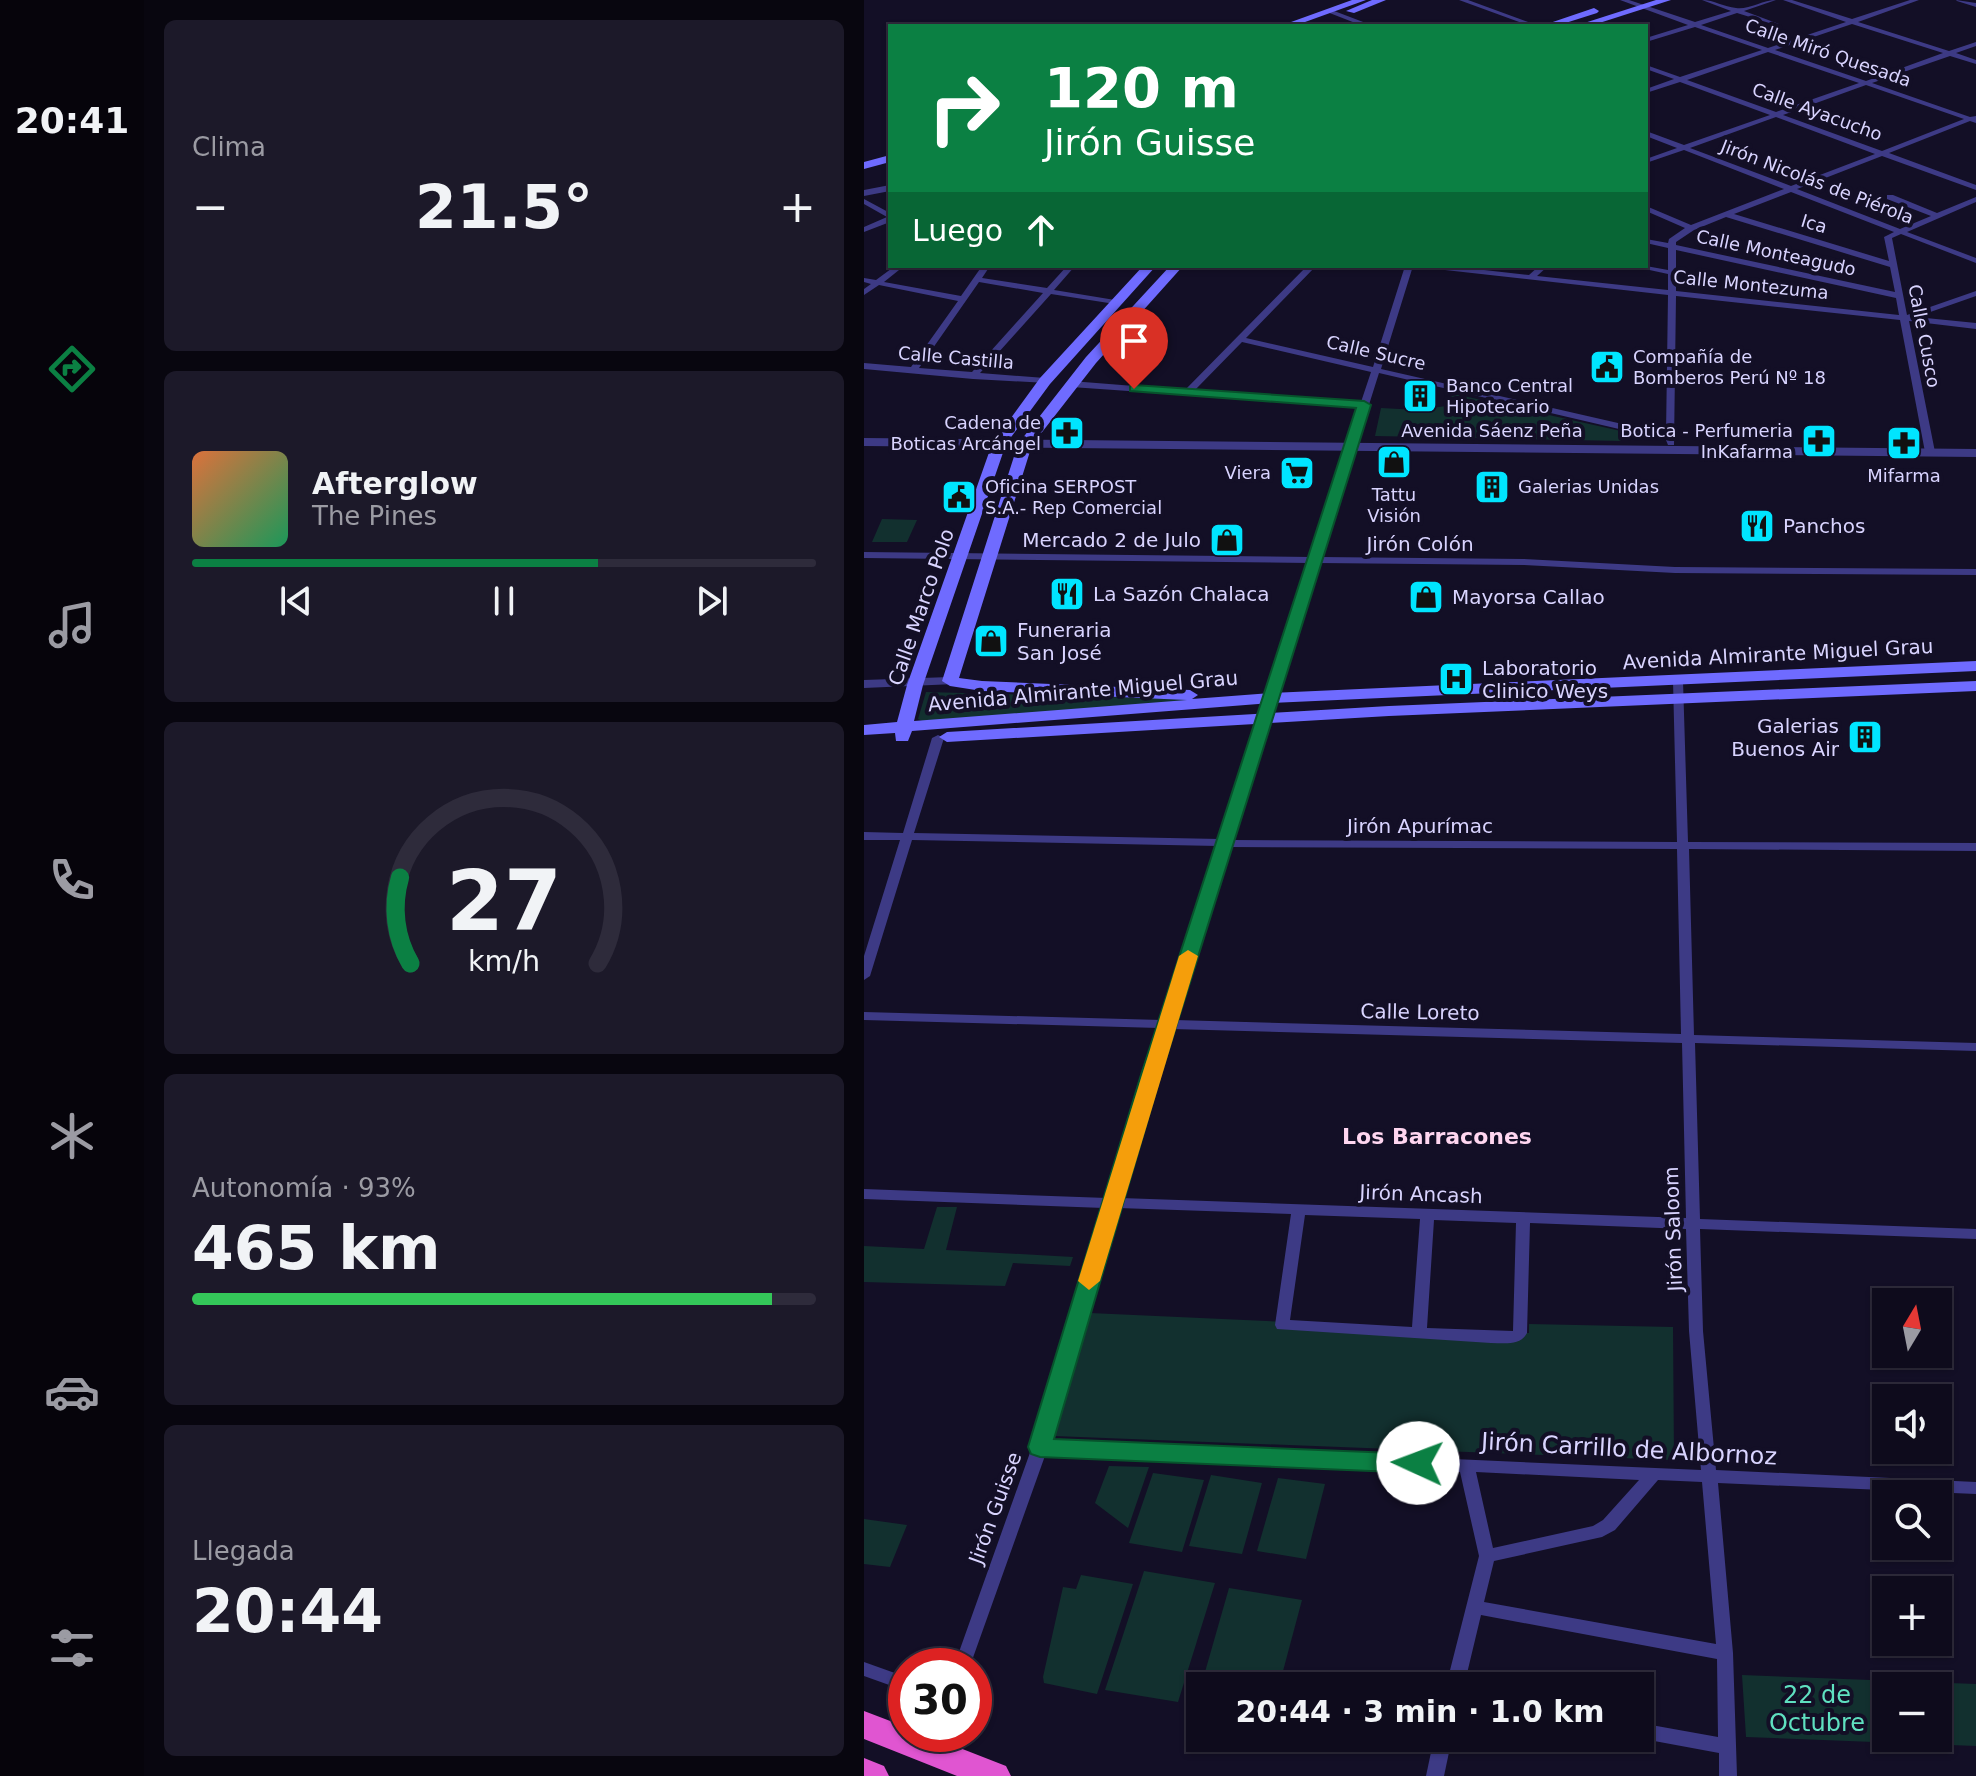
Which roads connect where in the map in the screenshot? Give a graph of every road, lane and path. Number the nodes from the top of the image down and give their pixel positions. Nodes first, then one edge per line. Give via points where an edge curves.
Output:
1 (1361, 0) edge
2 (1381, 0) edge
3 (1462, 0) edge
4 (1627, 0) edge
5 (1666, 0) edge
6 (1705, 0) edge
7 (1773, 0) edge
8 (1786, 0) edge
9 (1916, 0) edge
10 (1959, 0) edge
11 (1976, 5) edge
12 (1643, 7) junction
13 (1738, 12) junction
14 (1334, 13) junction
15 (1853, 22) junction
16 (1293, 24) edge
17 (1311, 24) edge
18 (1364, 24) edge
19 (1530, 24) edge
20 (1552, 24) edge
21 (1587, 24) edge
22 (1696, 25) junction
23 (1777, 25) dead end
24 (1648, 39) edge
25 (1976, 44) edge
26 (1770, 50) junction
27 (1949, 53) junction
28 (1976, 62) edge
29 (1648, 68) edge
30 (1681, 80) junction
31 (1866, 83) junction
32 (1648, 90) edge
33 (1779, 115) junction
34 (1974, 119) edge
35 (1648, 134) edge
36 (1683, 147) junction
37 (888, 150) edge
38 (1884, 153) junction
39 (864, 156) edge
40 (888, 159) edge
41 (1648, 160) edge
42 (864, 166) edge
43 (888, 188) edge
44 (1976, 188) edge
45 (1793, 190) junction
46 (864, 193) edge
47 (1890, 197) dead end
48 (1976, 199) edge
49 (864, 201) edge
50 (1648, 209) edge
51 (1725, 214) junction
52 (888, 216) edge
53 (1938, 216) junction
54 (888, 218) edge
55 (1691, 228) junction
56 (864, 230) edge
57 (1898, 231) junction
58 (1648, 241) edge
59 (1672, 246) junction
60 (1976, 261) edge
61 (1893, 265) junction
62 (897, 268) edge
63 (984, 268) edge
64 (1069, 268) edge
65 (1148, 268) edge
66 (1175, 268) edge
67 (1310, 268) edge
68 (1408, 268) edge
69 (1446, 268) edge
70 (1542, 268) edge
71 (1646, 268) edge
72 (1673, 273) junction
73 (1531, 277) junction
74 (976, 279) junction
75 (864, 280) edge
76 (876, 283) junction
77 (1049, 292) junction
78 (864, 293) edge
79 (1673, 293) junction
80 (1976, 293) edge
81 (1900, 296) junction
82 (961, 299) junction
83 (1115, 302) junction
84 (1904, 318) junction
85 (1976, 326) edge
86 (1241, 339) junction
87 (864, 366) edge
88 (1375, 370) junction
89 (913, 371) junction
90 (973, 376) junction
91 (1045, 381) junction
92 (1071, 384) junction
93 (1188, 392) junction
94 (1364, 405) junction
95 (1644, 432) junction
96 (864, 442) edge
97 (999, 444) junction
98 (1025, 444) junction
99 (1671, 444) junction
100 (1353, 448) junction
101 (1637, 450) junction
102 (1930, 452) junction
103 (1976, 453) edge
104 (864, 555) edge
105 (963, 556) junction
106 (991, 557) junction
107 (1315, 560) junction
108 (1976, 572) edge
109 (1969, 667) edge
110 (950, 681) junction
111 (1678, 681) junction
112 (864, 684) edge
113 (915, 685) junction
114 (1971, 686) edge
115 (1271, 698) junction
116 (1680, 699) junction
117 (1220, 702) junction
118 (1263, 719) junction
119 (864, 730) edge
120 (903, 734) junction
121 (938, 738) junction
122 (864, 741) edge
123 (864, 836) edge
124 (907, 837) junction
125 (1224, 843) junction
126 (1682, 846) junction
127 (1976, 847) edge
128 (864, 976) edge
129 (864, 1016) edge
130 (1167, 1023) junction
131 (1687, 1039) junction
132 (1976, 1047) edge
133 (864, 1194) edge
134 (1112, 1203) junction
135 (1299, 1209) junction
136 (1427, 1214) junction
137 (1523, 1218) junction
138 (1693, 1224) junction
139 (1976, 1234) edge
140 (1419, 1332) junction
141 (1040, 1447) junction
142 (1466, 1465) junction
143 (1654, 1474) junction
144 (1708, 1477) junction
145 (1976, 1488) edge
146 (1487, 1556) junction
147 (1474, 1607) junction
148 (968, 1648) edge
149 (1725, 1653) junction
150 (864, 1669) edge
151 (1458, 1672) edge
152 (888, 1678) edge
153 (864, 1725) edge
154 (1654, 1734) edge
155 (1728, 1747) junction
156 (1440, 1752) edge
157 (864, 1773) edge
158 (873, 1776) edge
159 (995, 1776) edge
160 (1435, 1776) edge
161 (1728, 1776) edge

1 - 14 main road
2 - 14 main road
3 - 19 street
4 - 12 street, Calle Miró Quesada
4 - 20 main road
5 - 12 main road
6 - 13 street
7 - 13 street
8 - 15 street
9 - 15 street
10 - 11 street
12 - 21 main road
12 - 22 street, Calle Miró Quesada
13 - 22 street
13 - 23 street
14 - 16 main road
14 - 17 main road
14 - 18 street
15 - 26 street
15 - 27 street
22 - 24 street
22 - 26 street, Calle Miró Quesada
25 - 27 street
26 - 30 street
26 - 31 street, Calle Miró Quesada
27 - 28 street
27 - 31 street
29 - 30 street, Calle Ayacucho
30 - 32 street
30 - 33 street, Calle Ayacucho
31 - 33 street
31 - 34 street, Calle Miró Quesada
33 - 36 street
33 - 38 street, Calle Ayacucho
34 - 38 street
35 - 36 street, Jirón Nicolás de Piérola
36 - 41 street
36 - 45 street, Jirón Nicolás de Piérola
37 - 39 main road
38 - 44 street, Calle Ayacucho
38 - 45 street
40 - 42 main road
43 - 46 street
45 - 51 street
45 - 57 street, Jirón Nicolás de Piérola
47 - 53 street
48 - 53 street
49 - 52 street
50 - 55 street
51 - 55 street
51 - 61 street, Ica
53 - 57 street
54 - 56 street
55 - 59 street
57 - 60 street, Jirón Nicolás de Piérola
57 - 61 street, Calle Cusco via 1888,237
58 - 59 street, Calle Monteagudo
59 - 72 street
59 - 81 street, Calle Monteagudo
61 - 81 street, Calle Cusco
62 - 76 street
63 - 74 street
64 - 77 street
65 - 83 main road, Calle Marco Polo
66 - 92 main road
67 - 86 street
68 - 88 street, Jirón Guisse
69 - 73 street, Calle Montezuma
70 - 73 street
71 - 72 street
72 - 79 street
73 - 79 street, Calle Montezuma
74 - 77 street
74 - 82 street
75 - 76 street
76 - 78 street
76 - 82 street
77 - 83 street
77 - 90 street
79 - 84 street, Calle Montezuma
79 - 99 street
80 - 84 street
81 - 84 street, Calle Cusco
82 - 89 street
83 - 91 main road, Calle Marco Polo
84 - 85 street, Calle Montezuma
84 - 102 street, Calle Cusco
86 - 88 street, Calle Sucre
86 - 93 street
87 - 89 street, Calle Castilla
88 - 94 street, Jirón Guisse
88 - 95 street, Calle Sucre
89 - 90 street, Calle Castilla
90 - 91 street, Calle Castilla
91 - 97 main road, Calle Marco Polo
92 - 93 street
92 - 98 main road
93 - 94 street
94 - 100 street, Jirón Guisse
95 - 99 street, Calle Sucre
95 - 101 street
96 - 97 street, Avenida Sáenz Peña
97 - 98 street, Avenida Sáenz Peña
97 - 105 main road, Calle Marco Polo
98 - 100 street, Avenida Sáenz Peña
98 - 106 main road
99 - 101 street, Avenida Sáenz Peña
99 - 102 street, Avenida Sáenz Peña
100 - 101 street, Avenida Sáenz Peña
100 - 107 street, Jirón Guisse
102 - 103 street, Avenida Sáenz Peña
104 - 105 street, Jirón Colón
105 - 106 street, Jirón Colón
105 - 113 main road, Calle Marco Polo
106 - 107 street, Jirón Colón
106 - 110 main road
107 - 108 street, Jirón Colón
107 - 115 street, Jirón Guisse
109 - 111 main road, Avenida Almirante Miguel Grau
109 - 114 main road
110 - 113 street
110 - 117 main road via 1190,695
111 - 115 main road, Avenida Almirante Miguel Grau
111 - 116 street, Jirón Saloom
112 - 113 street
113 - 120 main road, Calle Marco Polo
114 - 116 main road, Avenida Almirante Miguel Grau
115 - 117 main road, Avenida Almirante Miguel Grau
115 - 118 street, Jirón Guisse
116 - 118 main road, Avenida Almirante Miguel Grau
116 - 126 street, Jirón Saloom
117 - 120 main road, Avenida Almirante Miguel Grau
118 - 121 main road, Avenida Almirante Miguel Grau
118 - 125 street, Jirón Guisse
119 - 120 main road, Avenida Almirante Miguel Grau
120 - 121 main road, Avenida Almirante Miguel Grau
120 - 122 main road, Avenida Almirante Miguel Grau
121 - 124 street
123 - 124 street, Jirón Apurímac
124 - 125 street, Jirón Apurímac
124 - 128 street
125 - 126 street, Jirón Apurímac
125 - 130 street, Jirón Guisse
126 - 127 street, Jirón Apurímac
126 - 131 street, Jirón Saloom
129 - 130 street, Calle Loreto
130 - 131 street, Calle Loreto
130 - 134 street, Jirón Guisse
131 - 132 street, Calle Loreto
131 - 138 street, Jirón Saloom
133 - 134 street, Jirón Ancash
134 - 135 street, Jirón Ancash
134 - 141 street, Jirón Guisse
135 - 136 street, Jirón Ancash
135 - 140 street via 1282,1325
136 - 137 street, Jirón Ancash
136 - 140 street
137 - 138 street, Jirón Ancash
137 - 140 street via 1520,1336
138 - 139 street, Jirón Ancash
138 - 144 street, Jirón Saloom
141 - 142 street, Jirón Carrillo de Albornoz
141 - 148 street, Jirón Guisse
142 - 143 street, Jirón Carrillo de Albornoz
142 - 146 street
143 - 144 street, Jirón Carrillo de Albornoz
143 - 146 street via 1609,1525 1596,1532
144 - 145 street, Jirón Carrillo de Albornoz
144 - 149 street, Jirón Saloom
146 - 147 street
147 - 149 street
147 - 151 street
149 - 155 street, Jirón Saloom
150 - 152 street
153 - 159 highway
154 - 155 street
155 - 161 street, Jirón Saloom
156 - 160 street
157 - 158 highway

